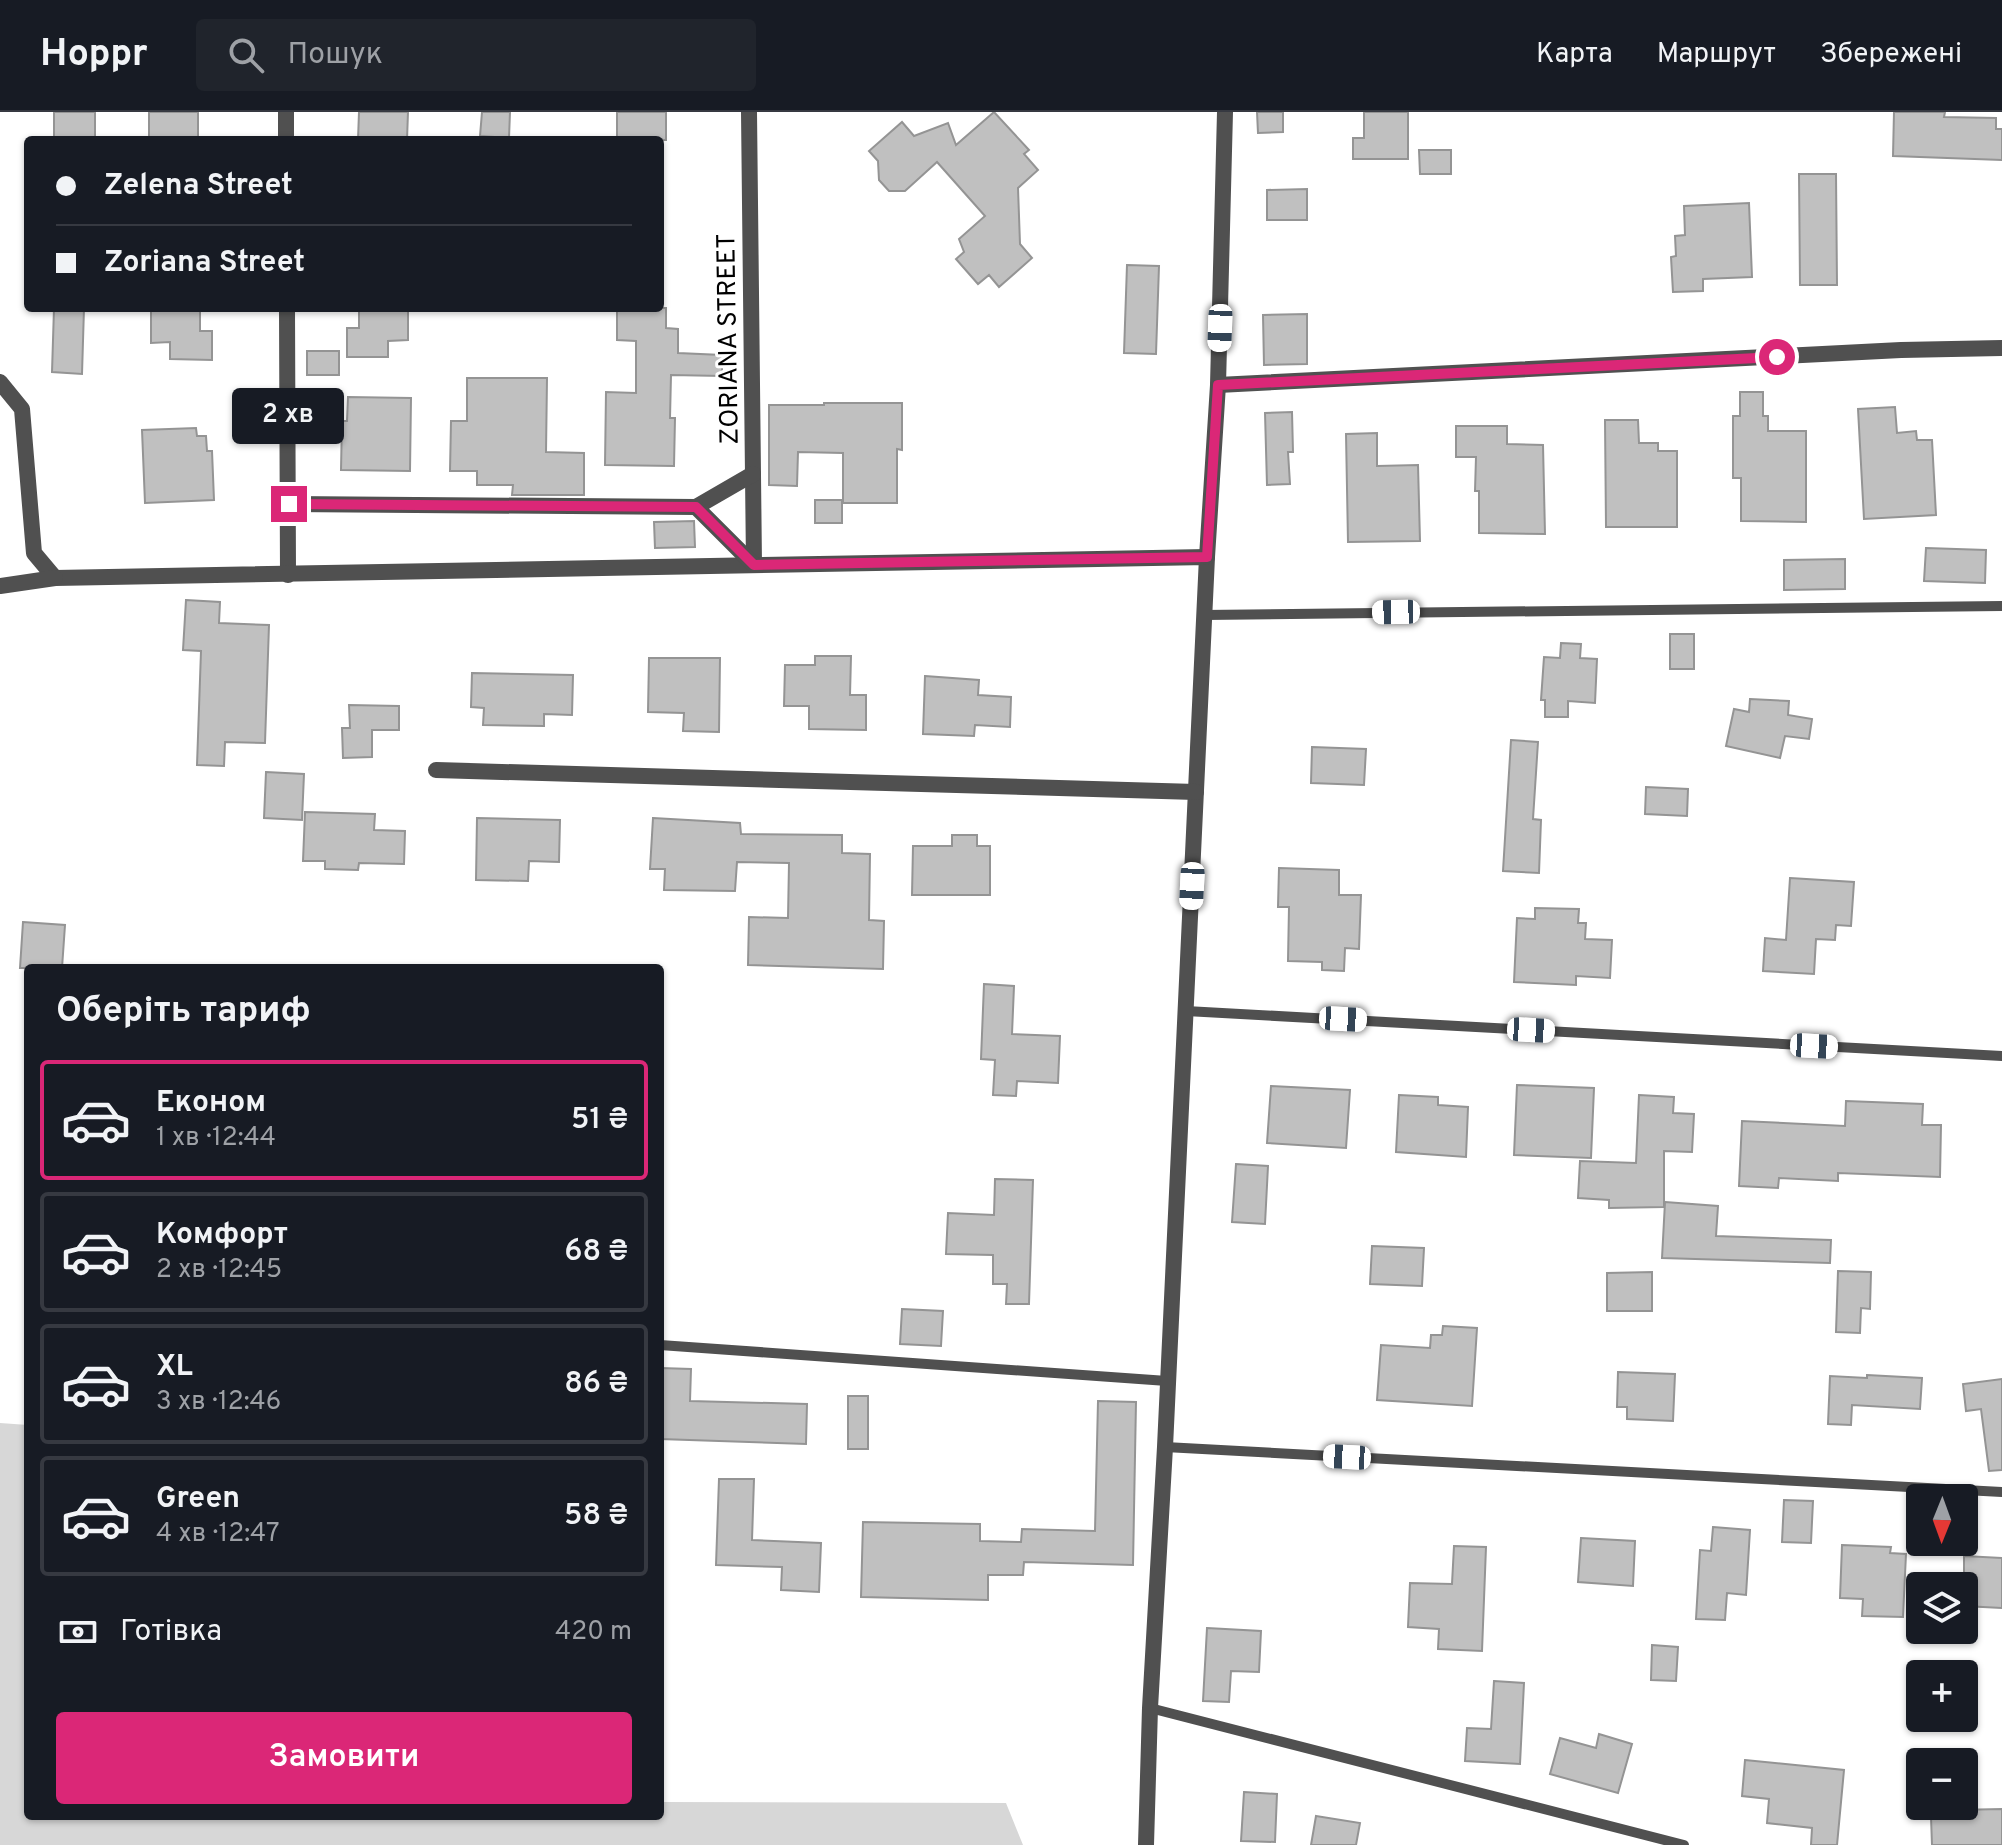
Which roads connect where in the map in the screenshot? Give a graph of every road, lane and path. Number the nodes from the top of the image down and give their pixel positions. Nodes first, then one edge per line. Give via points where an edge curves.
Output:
1 (286, 112) edge
2 (749, 112) edge
3 (1225, 112) edge
4 (286, 136) edge
5 (287, 312) edge
6 (2002, 348) edge
7 (0, 382) edge
8 (1218, 385) junction
9 (753, 474) junction
10 (289, 504) junction
11 (696, 507) junction
12 (1207, 557) junction
13 (754, 565) junction
14 (288, 575) junction
15 (55, 578) junction
16 (0, 586) edge
17 (2002, 606) edge
18 (1204, 615) junction
19 (436, 770) dead end
20 (1196, 792) junction
21 (1186, 1011) junction
22 (2002, 1056) edge
23 (664, 1345) edge
24 (1167, 1381) junction
25 (1165, 1447) junction
26 (2002, 1492) edge
27 (1150, 1708) junction
28 (1146, 1845) edge
29 (1684, 1845) edge

1 - 4 street
2 - 9 street, ZORIANA STREET
3 - 8 street
5 - 10 street
6 - 8 street
7 - 15 street via 22,409 34,553
8 - 12 street
9 - 11 street
9 - 13 street, ZORIANA STREET
10 - 11 street
10 - 14 street
11 - 13 street
12 - 13 street
12 - 18 street
13 - 14 street
14 - 15 street
15 - 16 street
17 - 18 lane
18 - 20 street
19 - 20 street
20 - 21 street
21 - 22 lane
21 - 24 street
23 - 24 lane
24 - 25 street
25 - 26 lane
25 - 27 street
27 - 28 street
27 - 29 lane

